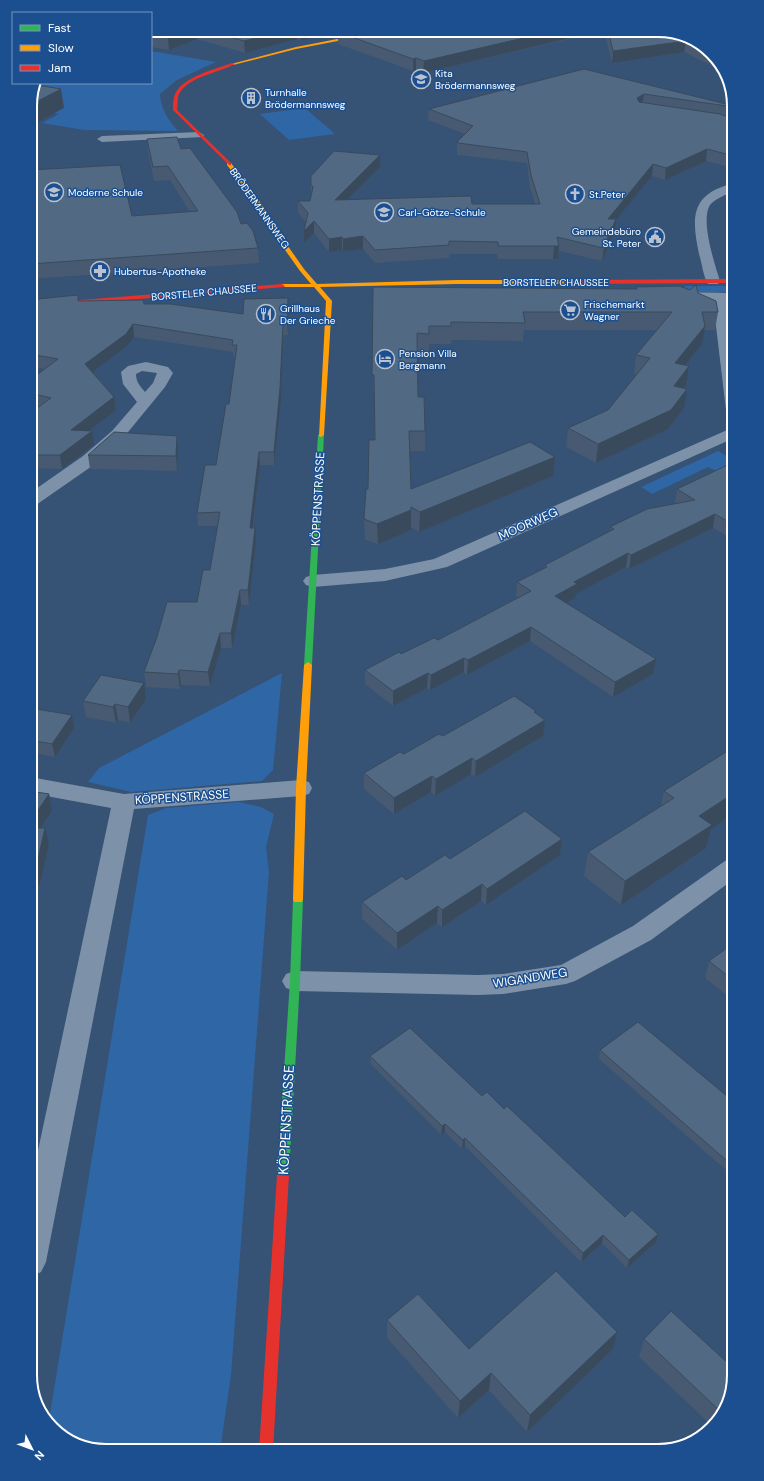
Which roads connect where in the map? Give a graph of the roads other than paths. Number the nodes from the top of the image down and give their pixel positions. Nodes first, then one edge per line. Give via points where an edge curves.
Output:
1 (356, 37) edge
2 (199, 135) junction
3 (102, 139) dead end
4 (727, 190) edge
5 (713, 281) junction
6 (727, 281) edge
7 (378, 283) junction
8 (317, 285) junction
9 (457, 295) edge
10 (664, 296) edge
11 (727, 297) edge
12 (37, 305) edge
13 (145, 402) dead end
14 (727, 435) edge
15 (37, 496) edge
16 (313, 581) junction
17 (37, 786) edge
18 (301, 788) junction
19 (124, 802) junction
20 (727, 872) edge
21 (295, 981) junction
22 (37, 1228) edge
23 (266, 1444) edge

1 - 2 street, BRÖDERMANNSWEG via 269,55 224,67 195,79 177,94 175,110
2 - 3 street
2 - 8 street, BRÖDERMANNSWEG via 233,169 262,207 266,219 302,270
4 - 5 street via 710,199 700,214
5 - 6 street, BORSTELER CHAUSSEE
5 - 7 street, BORSTELER CHAUSSEE
7 - 8 street, BORSTELER CHAUSSEE
7 - 9 street via 393,295
8 - 12 street, BORSTELER CHAUSSEE via 271,286
8 - 16 street, KÖPPENSTRASSE via 329,301
10 - 11 street
13 - 15 street via 118,434 89,460
14 - 16 street, MOORWEG via 440,563 385,575
16 - 18 street, KÖPPENSTRASSE
17 - 19 street
18 - 19 street, KÖPPENSTRASSE
18 - 21 street, KÖPPENSTRASSE
19 - 22 street, KÖPPENSTRASSE
20 - 21 street, WIGANDWEG via 642,933 566,974 503,984 478,985
21 - 23 street, KÖPPENSTRASSE

